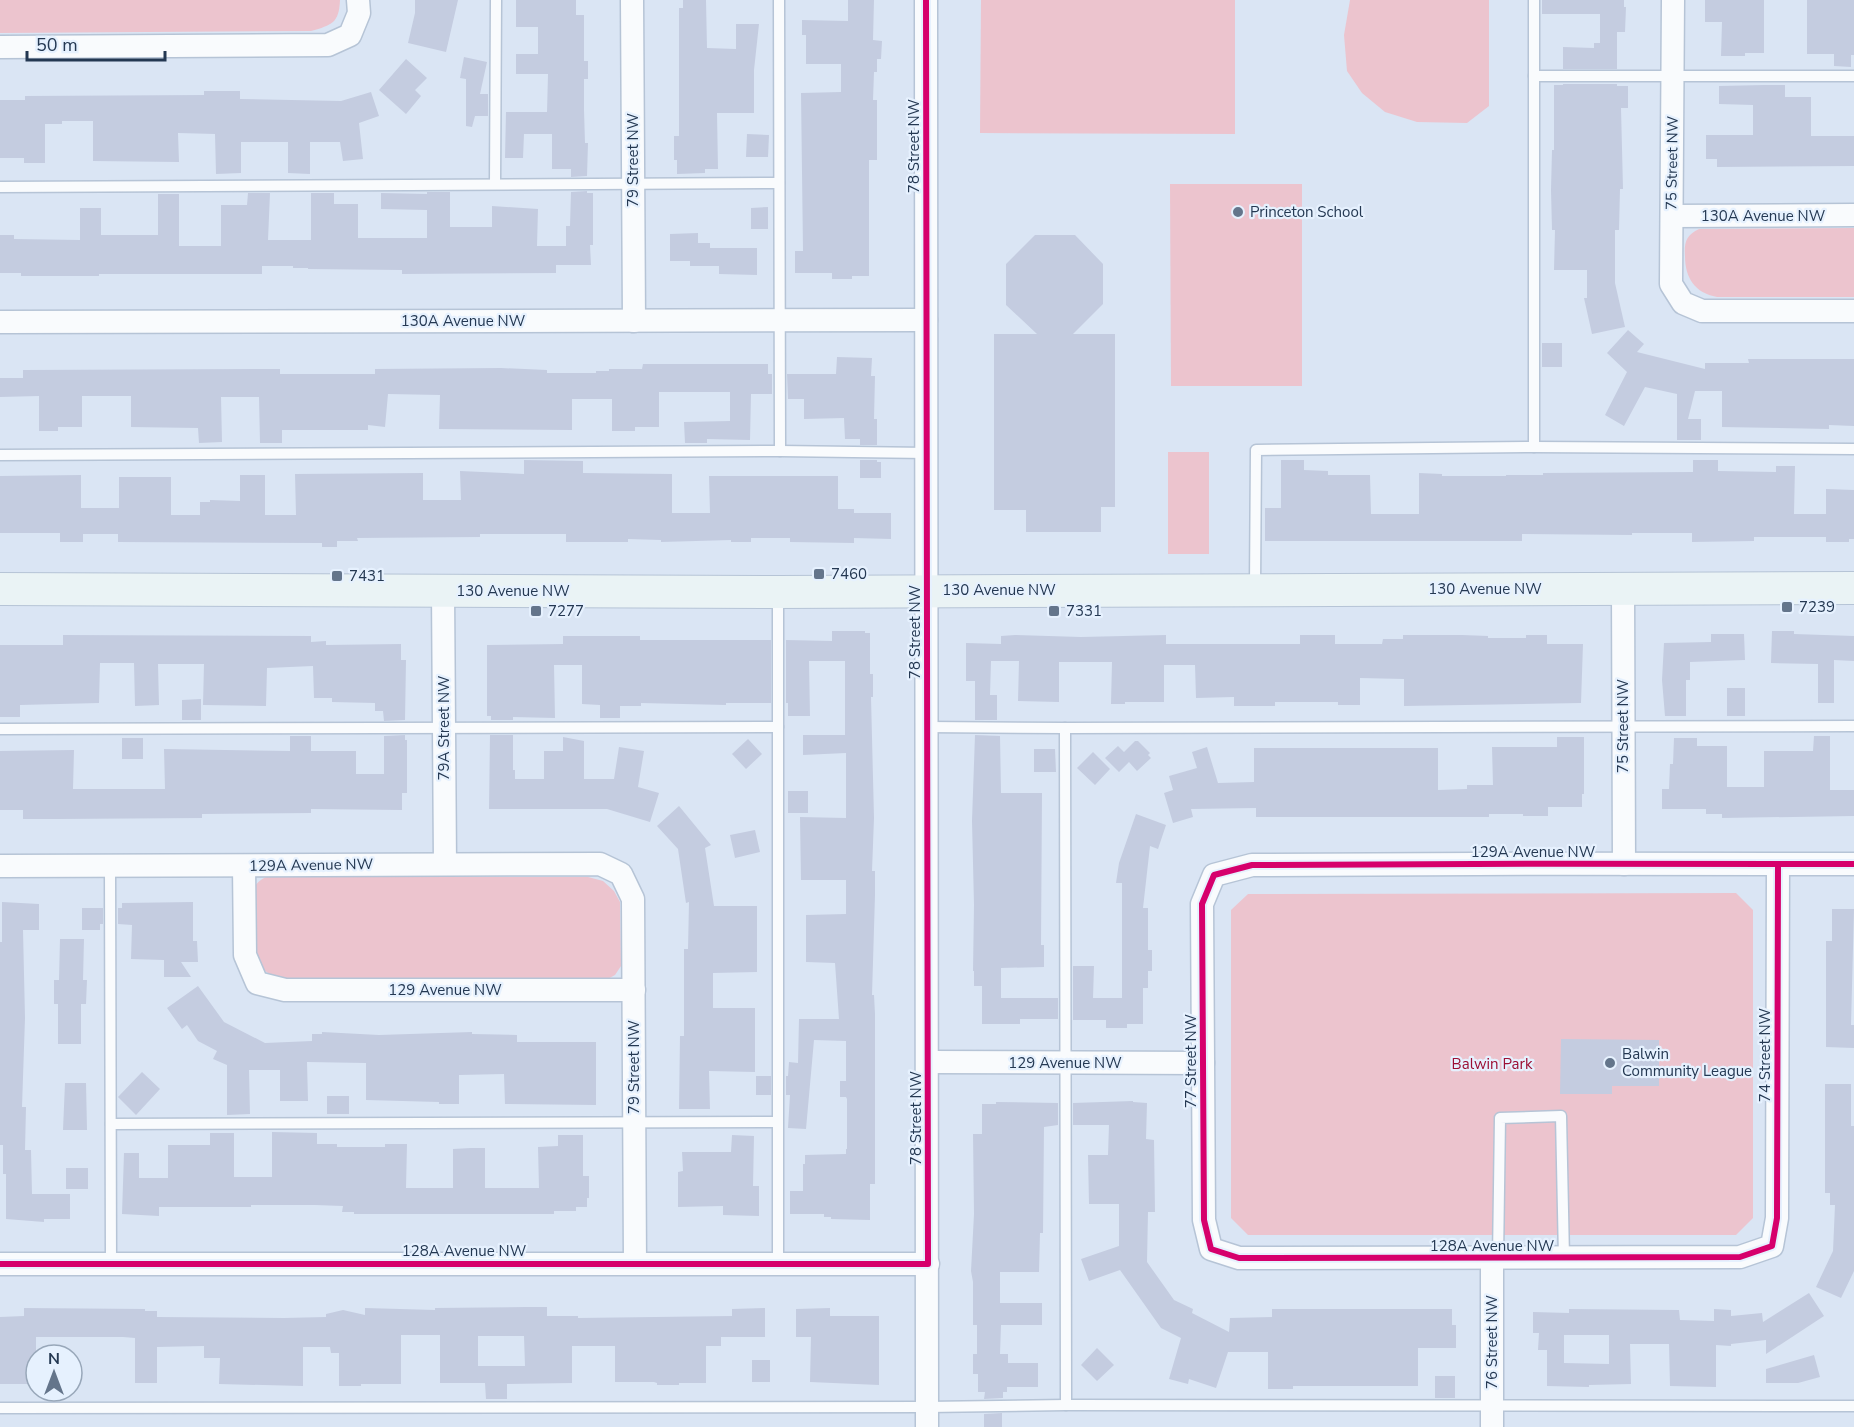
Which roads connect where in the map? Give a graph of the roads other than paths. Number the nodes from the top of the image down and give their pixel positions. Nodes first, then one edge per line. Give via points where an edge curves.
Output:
1 (358, 0) edge
2 (496, 0) edge
3 (632, 0) edge
4 (779, 0) edge
5 (926, 0) edge
6 (1534, 0) edge
7 (1673, 0) edge
8 (0, 47) edge
9 (1534, 76) junction
10 (1674, 76) junction
11 (1854, 76) edge
12 (779, 183) junction
13 (495, 184) junction
14 (633, 184) junction
15 (0, 187) edge
16 (1854, 215) edge
17 (1672, 216) junction
18 (1854, 311) edge
19 (779, 320) junction
20 (926, 320) junction
21 (634, 321) junction
22 (0, 322) edge
23 (1534, 447) junction
24 (1854, 449) edge
25 (780, 451) junction
26 (927, 453) junction
27 (0, 455) edge
28 (1854, 588) edge
29 (0, 589) edge
30 (1623, 589) junction
31 (443, 591) junction
32 (927, 591) junction
33 (1255, 591) junction
34 (778, 592) junction
35 (927, 726) junction
36 (1854, 726) edge
37 (444, 727) junction
38 (1623, 727) junction
39 (778, 728) junction
40 (1065, 728) junction
41 (0, 729) edge
42 (445, 864) junction
43 (1624, 864) junction
44 (1778, 864) junction
45 (1854, 864) edge
46 (0, 866) edge
47 (110, 866) junction
48 (244, 866) junction
49 (621, 874) joint
50 (1214, 875) joint
51 (634, 990) junction
52 (928, 1062) junction
53 (1064, 1062) junction
54 (1203, 1063) junction
55 (777, 1122) junction
56 (633, 1123) junction
57 (111, 1124) junction
58 (1772, 1246) joint
59 (1211, 1249) joint
60 (1495, 1258) junction
61 (1564, 1258) junction
62 (635, 1263) junction
63 (0, 1264) edge
64 (111, 1264) junction
65 (778, 1264) junction
66 (928, 1264) junction
67 (1066, 1405) junction
68 (1854, 1406) edge
69 (0, 1408) edge
70 (927, 1417) edge
71 (1492, 1417) edge

1 - 8 street via 359,13 350,35 328,45
2 - 13 lane
3 - 14 street, 79 Street NW
4 - 12 lane
5 - 20 street, 78 Street NW
6 - 9 lane
7 - 10 street, 75 Street NW
9 - 10 lane
9 - 23 lane
10 - 11 lane
10 - 17 street, 75 Street NW
12 - 14 lane
12 - 19 lane
13 - 14 lane
13 - 15 lane
14 - 21 street, 79 Street NW
16 - 17 street, 130A Avenue NW
17 - 18 street, 75 Street NW via 1671,284 1683,303 1702,311
19 - 20 street, 130A Avenue NW
19 - 21 street, 130A Avenue NW
19 - 25 lane
20 - 26 street, 78 Street NW
21 - 22 street, 130A Avenue NW
23 - 24 lane
23 - 33 lane via 1256,450
25 - 26 lane
25 - 27 lane
26 - 32 street, 78 Street NW
28 - 30 street, 130 Avenue NW
29 - 31 street, 130 Avenue NW
30 - 33 street, 130 Avenue NW
30 - 38 street, 75 Street NW
31 - 34 street, 130 Avenue NW
31 - 37 street, 79A Street NW
32 - 33 street, 130 Avenue NW
32 - 34 street, 130 Avenue NW
32 - 35 street, 78 Street NW
34 - 39 lane
35 - 40 lane
35 - 52 street, 78 Street NW
36 - 38 lane
37 - 39 lane
37 - 41 lane
37 - 42 street, 79A Street NW
38 - 40 lane
38 - 43 street, 75 Street NW
39 - 55 lane
40 - 53 lane
42 - 48 street, 129A Avenue NW
42 - 49 street, 129A Avenue NW via 600,864
43 - 44 street, 129A Avenue NW
43 - 50 street, 129A Avenue NW via 1252,865
44 - 45 street, 129A Avenue NW
44 - 58 street, 74 Street NW via 1777,1218
46 - 47 street, 129A Avenue NW
47 - 48 street, 129A Avenue NW
47 - 57 lane
48 - 51 street, 129 Avenue NW via 245,955 257,982 285,990
49 - 51 street, 79 Street NW via 633,899
50 - 54 street, 77 Street NW via 1202,904
51 - 56 street, 79 Street NW
52 - 53 street, 129 Avenue NW
52 - 66 street, 78 Street NW
53 - 54 street, 129 Avenue NW
53 - 67 lane
54 - 59 street, 77 Street NW via 1204,1220
55 - 56 lane
55 - 65 lane
56 - 57 lane
56 - 62 street, 79 Street NW
57 - 64 lane
58 - 61 street, 128A Avenue NW via 1740,1257
59 - 60 street, 128A Avenue NW via 1239,1258
60 - 61 street, 128A Avenue NW
60 - 61 lane via 1500,1118 1561,1116
60 - 71 street, 76 Street NW
62 - 64 street, 128A Avenue NW
62 - 65 street, 128A Avenue NW
63 - 64 street, 128A Avenue NW
65 - 66 street, 128A Avenue NW
66 - 70 street, 78 Street NW
67 - 70 lane
67 - 71 lane
68 - 71 lane
69 - 70 lane

